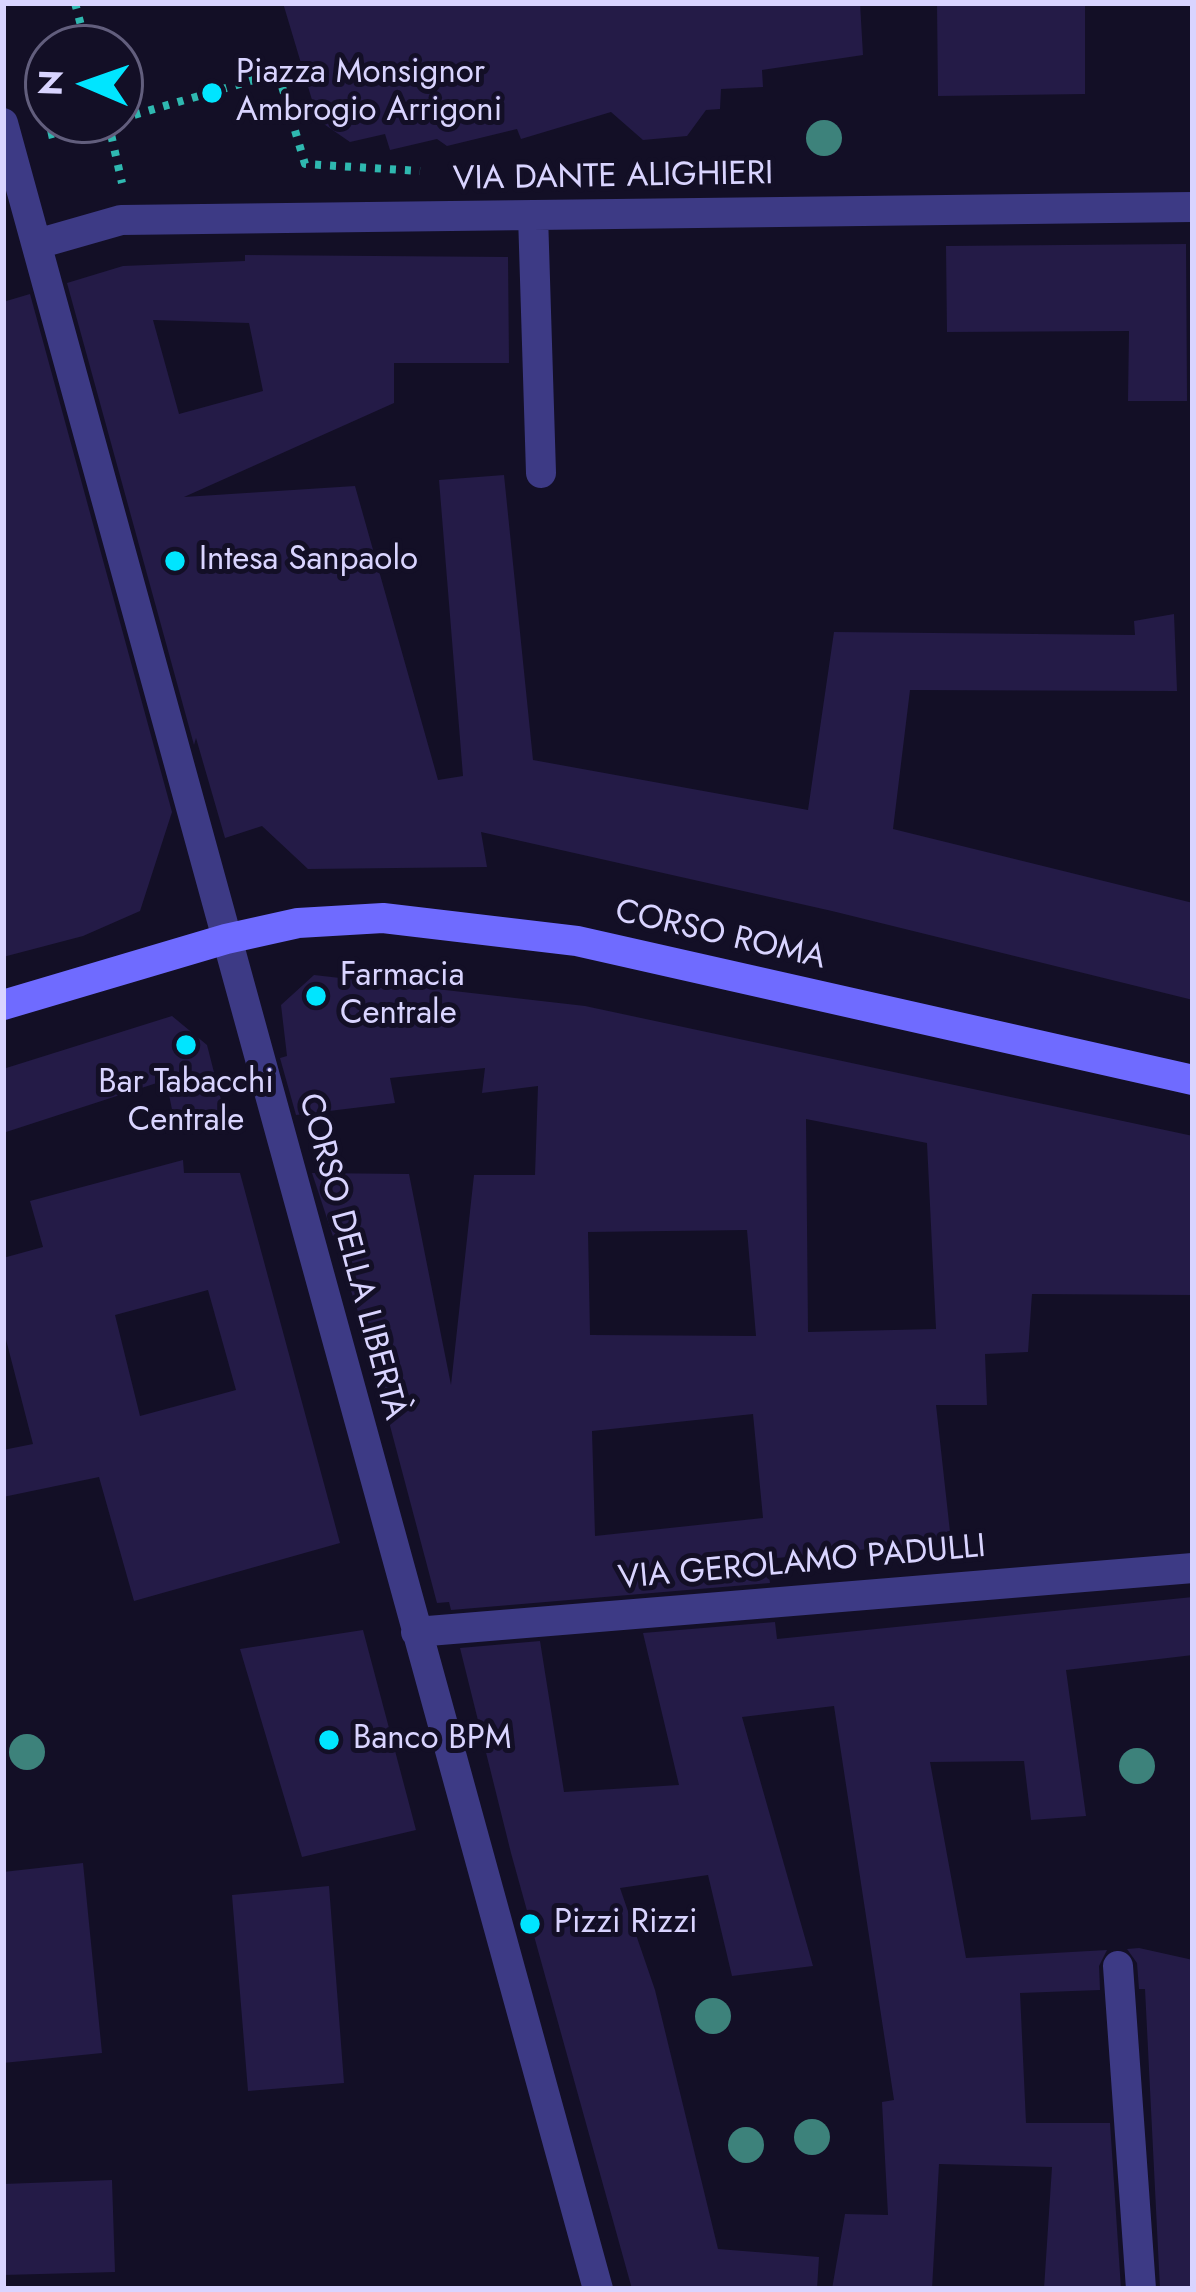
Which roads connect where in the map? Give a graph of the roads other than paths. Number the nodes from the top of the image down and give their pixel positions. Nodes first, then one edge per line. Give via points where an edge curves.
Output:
1 (7, 133) edge
2 (1193, 207) edge
3 (533, 214) junction
4 (37, 244) junction
5 (541, 473) dead end
6 (226, 939) junction
7 (3, 1004) edge
8 (1193, 1080) edge
9 (1193, 1568) edge
10 (416, 1632) junction
11 (1118, 1966) dead end
12 (598, 2289) edge
13 (1141, 2289) edge

1 - 4 street
2 - 3 street, VIA DANTE ALIGHIERI
3 - 4 street, VIA DANTE ALIGHIERI via 122,220
3 - 5 street
4 - 6 street, CORSO DELLA LIBERTÀ
6 - 7 street, CORSO ROMA
6 - 8 street, CORSO ROMA via 298,923 382,918 516,932
6 - 10 street, CORSO DELLA LIBERTÀ
9 - 10 street, VIA GEROLAMO PADULLI
10 - 12 street, CORSO DELLA LIBERTÀ
11 - 13 street

